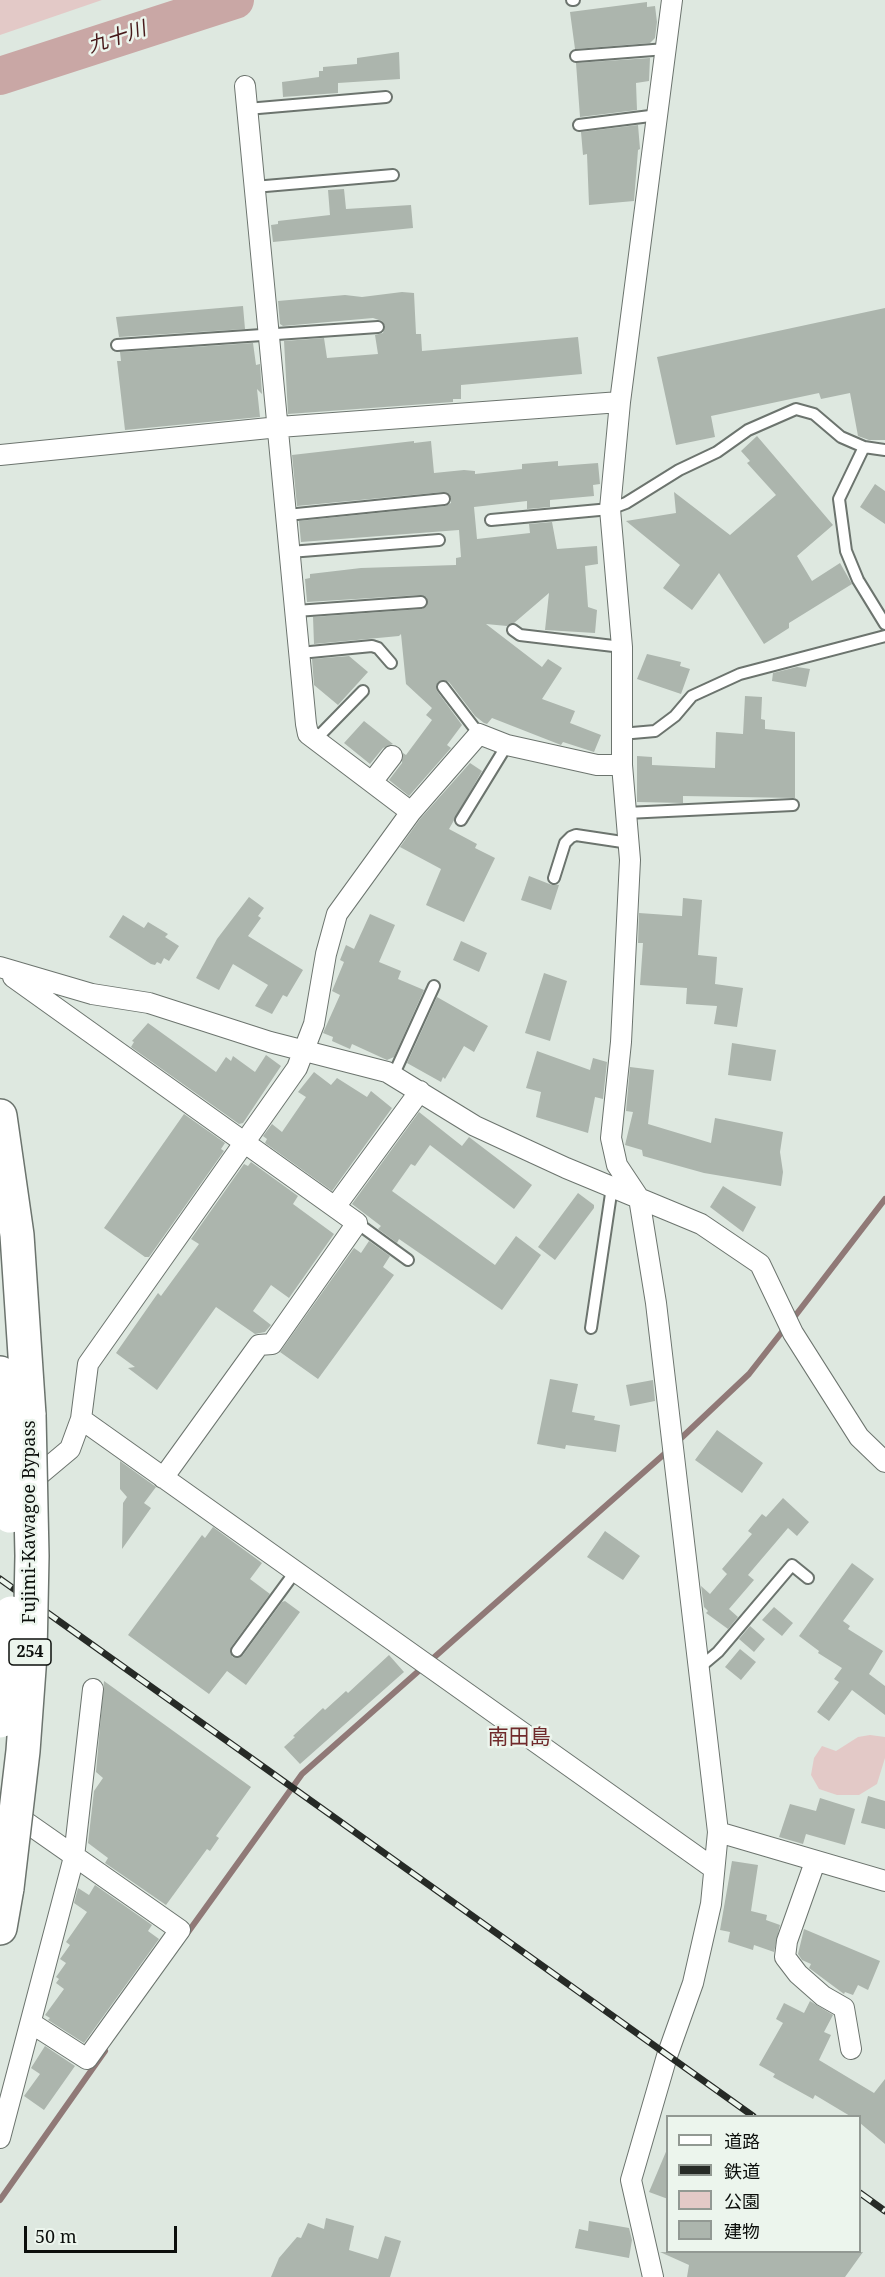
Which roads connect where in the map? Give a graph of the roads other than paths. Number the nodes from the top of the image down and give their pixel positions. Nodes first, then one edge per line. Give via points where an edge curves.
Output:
1 (672, 0) edge
2 (666, 49) junction
3 (576, 56) dead end
4 (245, 86) dead end
5 (386, 97) dead end
6 (247, 109) junction
7 (658, 115) junction
8 (579, 125) dead end
9 (393, 175) dead end
10 (255, 187) junction
11 (378, 327) dead end
12 (269, 333) junction
13 (117, 345) dead end
14 (620, 402) junction
15 (279, 427) junction
16 (864, 447) junction
17 (885, 450) edge
18 (0, 455) edge
19 (444, 499) dead end
20 (610, 509) junction
21 (287, 515) junction
22 (491, 520) dead end
23 (439, 540) dead end
24 (290, 552) junction
25 (421, 602) dead end
26 (296, 611) junction
27 (885, 624) edge
28 (513, 630) dead end
29 (885, 636) edge
30 (622, 647) junction
31 (300, 653) junction
32 (392, 663) dead end
33 (443, 687) dead end
34 (363, 691) dead end
35 (479, 734) junction
36 (621, 734) junction
37 (316, 739) junction
38 (507, 745) junction
39 (392, 756) dead end
40 (622, 765) junction
41 (372, 782) junction
42 (793, 805) dead end
43 (411, 812) junction
44 (626, 813) junction
45 (461, 820) dead end
46 (629, 843) junction
47 (554, 878) dead end
48 (0, 967) edge
49 (435, 986) dead end
50 (305, 1050) junction
51 (393, 1076) junction
52 (420, 1091) junction
53 (0, 1116) edge
54 (246, 1142) junction
55 (612, 1187) junction
56 (639, 1198) junction
57 (334, 1207) junction
58 (357, 1223) junction
59 (408, 1260) dead end
60 (591, 1328) dead end
61 (0, 1373) edge
62 (16, 1416) junction
63 (81, 1419) junction
64 (885, 1462) edge
65 (0, 1478) edge
66 (163, 1478) junction
67 (19, 1491) junction
68 (0, 1504) edge
69 (295, 1572) junction
70 (808, 1578) dead end
71 (237, 1651) dead end
72 (699, 1668) junction
73 (93, 1689) dead end
74 (0, 1721) edge
75 (0, 1804) edge
76 (718, 1832) junction
77 (74, 1857) junction
78 (815, 1862) junction
79 (713, 1868) junction
80 (885, 1881) edge
81 (0, 1928) edge
82 (31, 2023) junction
83 (851, 2049) dead end
84 (0, 2138) edge
85 (653, 2277) edge

1 - 2 street
2 - 3 lane
2 - 7 street
4 - 6 street
5 - 6 lane
6 - 10 street
7 - 8 lane
7 - 14 street
9 - 10 lane
10 - 12 street
11 - 12 lane
12 - 13 lane
12 - 15 street
14 - 15 street
14 - 20 street
15 - 18 street
15 - 21 street
16 - 17 lane
16 - 20 lane via 841,437 814,414 796,409 772,417 717,452
16 - 27 lane via 839,499 846,551
19 - 21 lane
20 - 22 lane
20 - 30 street
21 - 24 street
23 - 24 lane
24 - 26 street
25 - 26 lane
26 - 31 street
28 - 30 lane via 520,635
29 - 36 lane via 740,674 692,696 656,730
30 - 36 street
31 - 32 lane via 372,646
31 - 37 street via 306,724 308,734
33 - 35 lane
34 - 37 lane
35 - 38 street
35 - 43 street
36 - 40 street
37 - 41 street
38 - 40 street via 597,765
38 - 45 lane
39 - 41 street
40 - 44 street
41 - 43 street
42 - 44 lane
43 - 50 street via 337,914
44 - 46 street
46 - 47 lane via 576,835 565,843
46 - 56 street via 621,1042 611,1138 617,1165
48 - 50 street via 92,994 149,1003
48 - 54 street
49 - 51 lane
50 - 51 street
50 - 54 street
51 - 52 street
52 - 55 street via 475,1126
52 - 57 street
53 - 62 highway, Fujimi-Kawagoe Bypass / 254 via 16,1226
54 - 57 street
54 - 63 street via 88,1364
55 - 56 street
55 - 60 lane
56 - 64 street via 701,1224 760,1264 793,1333 859,1437
56 - 72 street via 656,1303
57 - 58 street
58 - 59 lane
58 - 66 street via 272,1344 259,1345
61 - 62 highway, Fujimi-Kawagoe Bypass / 254
62 - 74 highway, Fujimi-Kawagoe Bypass / 254, bridge via 11,1614
62 - 81 highway, Fujimi-Kawagoe Bypass / 254, bridge via 32,1556 30,1655 23,1751
63 - 66 street
63 - 67 street via 70,1449
65 - 67 street
66 - 69 street
67 - 68 street
69 - 71 lane
69 - 79 street
70 - 72 lane via 792,1565 718,1652
72 - 76 street
73 - 77 street
75 - 77 street
76 - 78 street
76 - 79 street
77 - 82 street
77 - 82 street via 180,1930 87,2059
78 - 80 street
78 - 83 street via 785,1957 823,1996 844,2008
79 - 85 street via 711,1904 693,1983 631,2180
82 - 84 street

